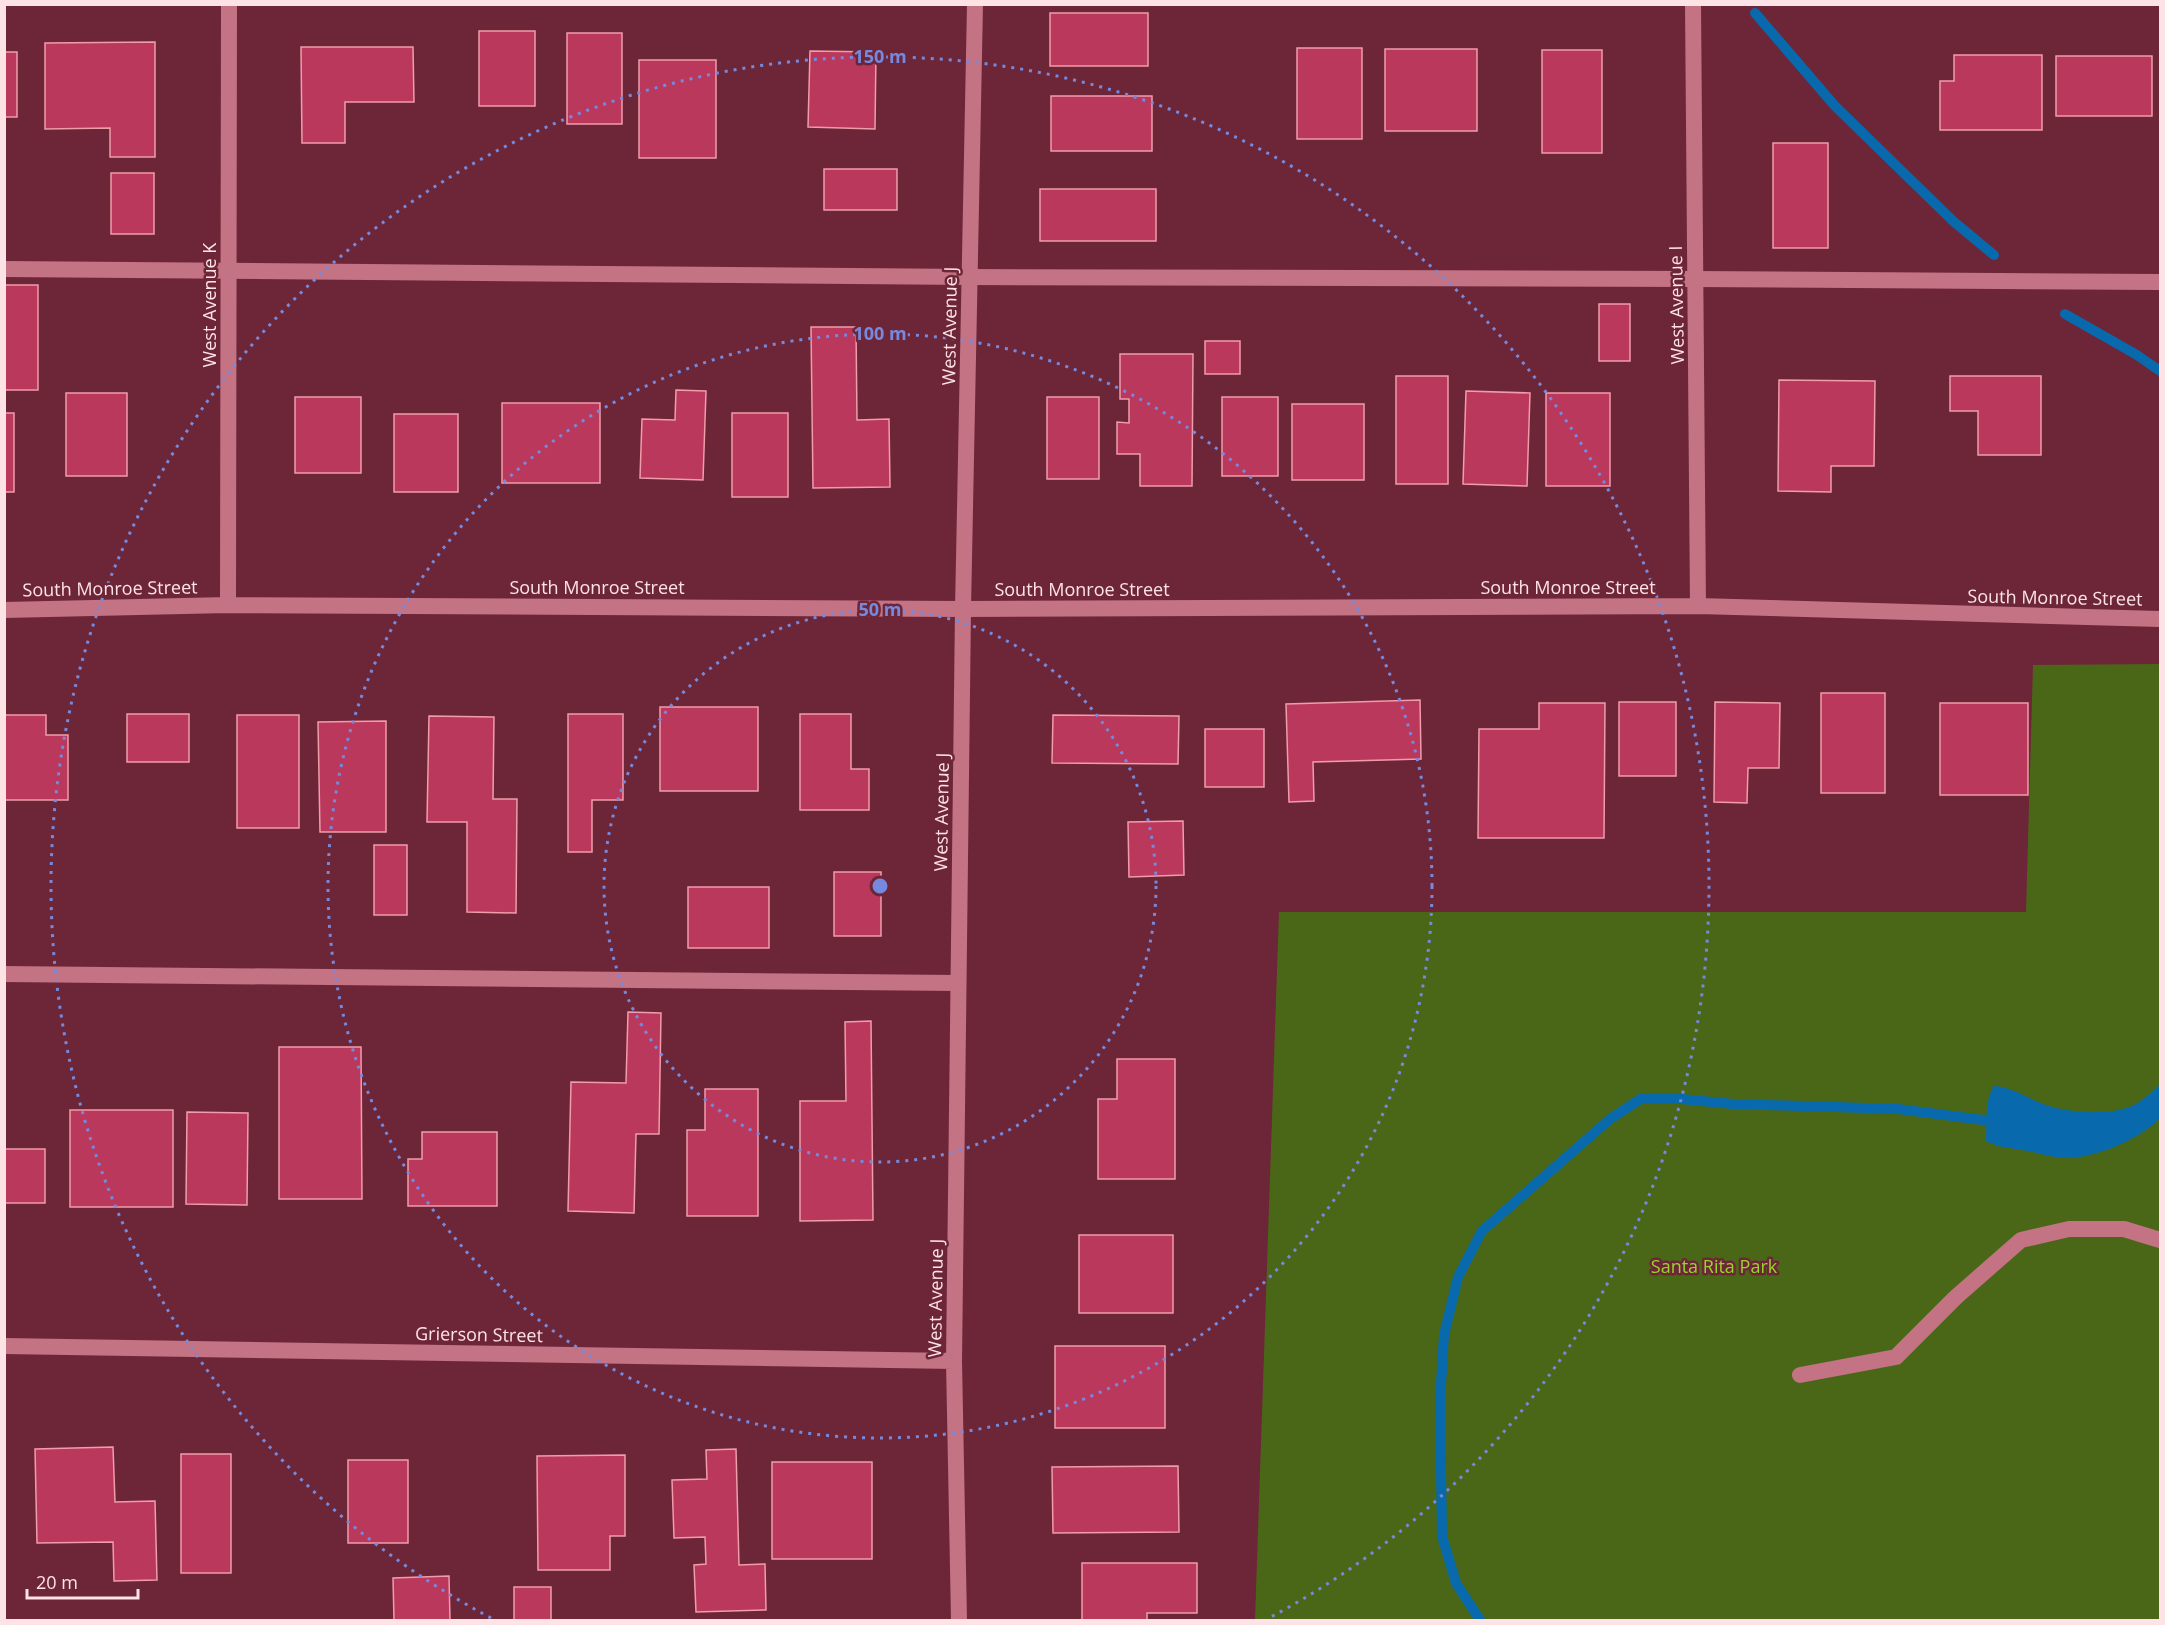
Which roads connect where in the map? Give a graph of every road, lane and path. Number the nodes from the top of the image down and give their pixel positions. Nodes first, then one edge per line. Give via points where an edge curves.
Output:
1 (229, 4) edge
2 (975, 4) edge
3 (1693, 4) edge
4 (4, 269) edge
5 (228, 270) junction
6 (969, 277) junction
7 (1695, 279) junction
8 (2160, 282) edge
9 (228, 605) junction
10 (1698, 606) junction
11 (963, 609) junction
12 (4, 610) edge
13 (2160, 619) edge
14 (4, 974) edge
15 (958, 982) junction
16 (2160, 1240) edge
17 (4, 1346) edge
18 (954, 1361) junction
19 (1800, 1375) dead end
20 (959, 1620) edge

1 - 5 street, West Avenue K
2 - 6 street, West Avenue J
3 - 7 street, West Avenue I
4 - 5 street
5 - 6 street
5 - 9 street, West Avenue K
6 - 7 street
6 - 11 street, West Avenue J
7 - 8 street
7 - 10 street, West Avenue I
9 - 11 street, South Monroe Street
9 - 12 street, South Monroe Street
10 - 11 street, South Monroe Street
10 - 13 street, South Monroe Street
11 - 15 street, West Avenue J
14 - 15 street
15 - 18 street, West Avenue J
16 - 19 street via 2124,1229 2069,1229 2021,1240 1956,1297 1896,1358
17 - 18 street, Grierson Street
18 - 20 street, West Avenue J

